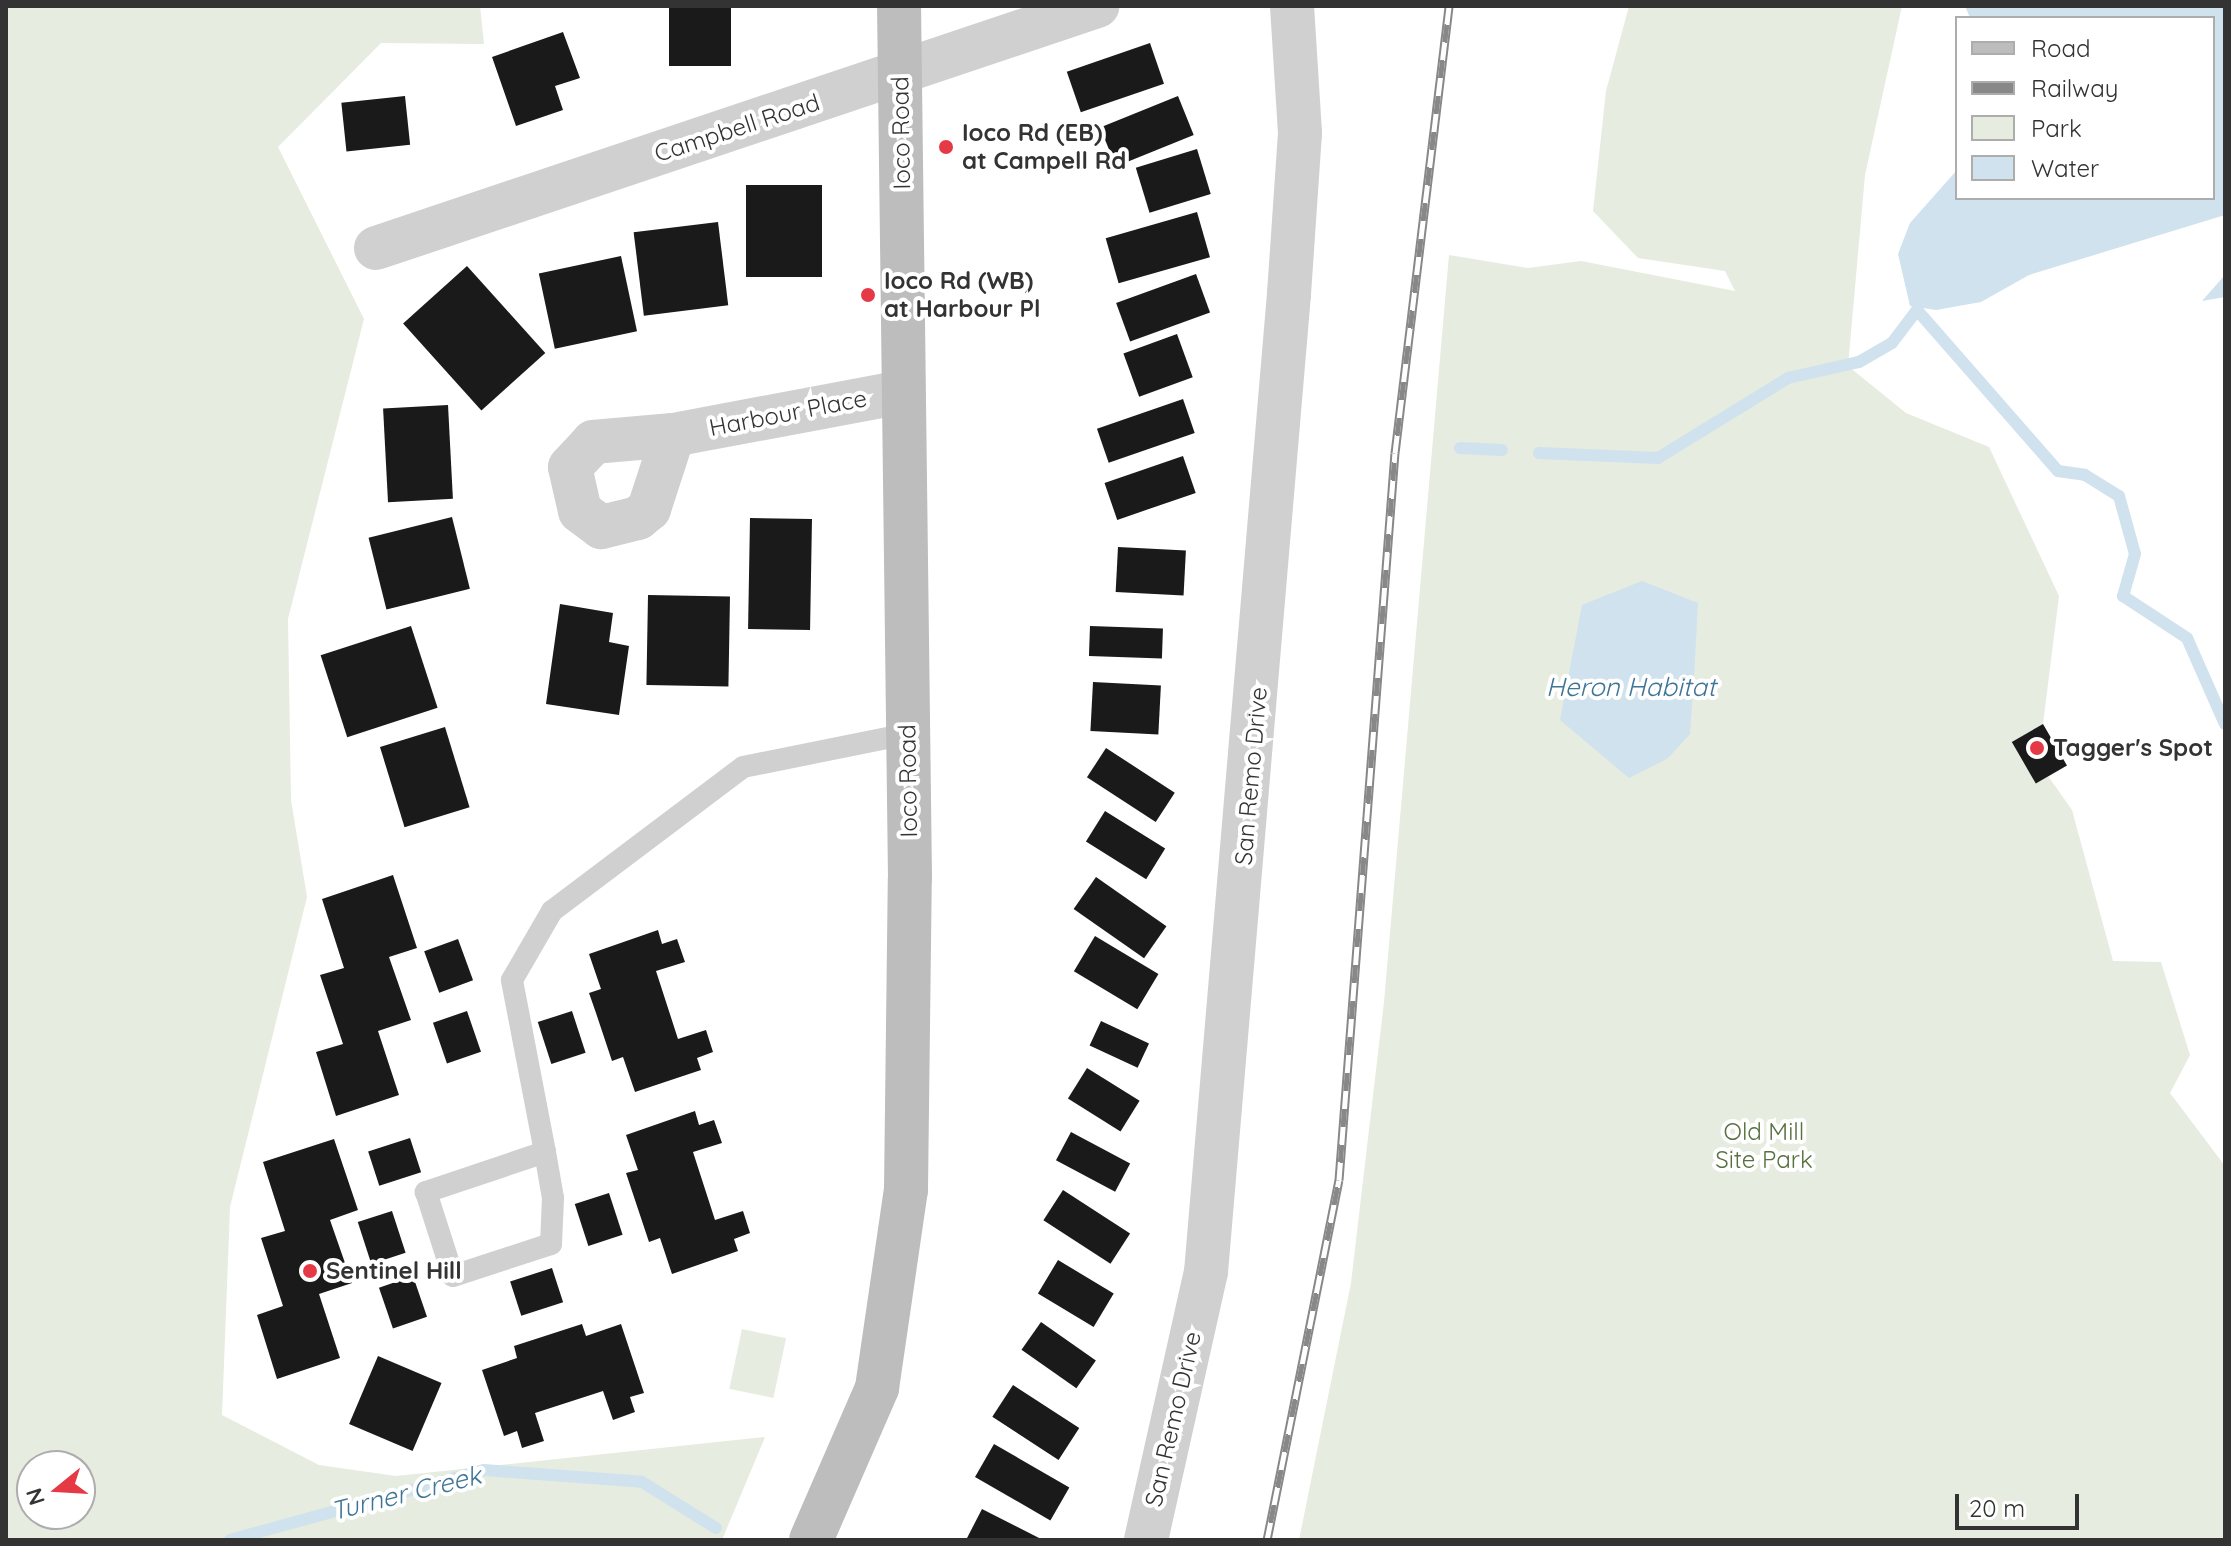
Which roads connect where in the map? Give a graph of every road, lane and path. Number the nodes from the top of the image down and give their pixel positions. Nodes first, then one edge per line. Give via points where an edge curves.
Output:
1 (899, 6) edge
2 (1097, 6) edge
3 (1292, 6) edge
4 (901, 75) junction
5 (376, 248) dead end
6 (903, 392) junction
7 (673, 435) dead end
8 (906, 734) junction
9 (545, 1152) junction
10 (811, 1540) edge
11 (1146, 1540) edge

1 - 4 main road, Ioco Road
2 - 4 street, Campbell Road
3 - 11 street, San Remo Drive via 1300,133 1208,1256
4 - 5 street, Campbell Road
4 - 6 main road, Ioco Road
6 - 7 street, Harbour Place
6 - 8 main road, Ioco Road
8 - 9 lane via 743,767 552,911 512,980
8 - 10 main road, Ioco Road via 906,1190 893,1309 859,1444
9 - 9 lane via 551,1244 453,1276 426,1192

